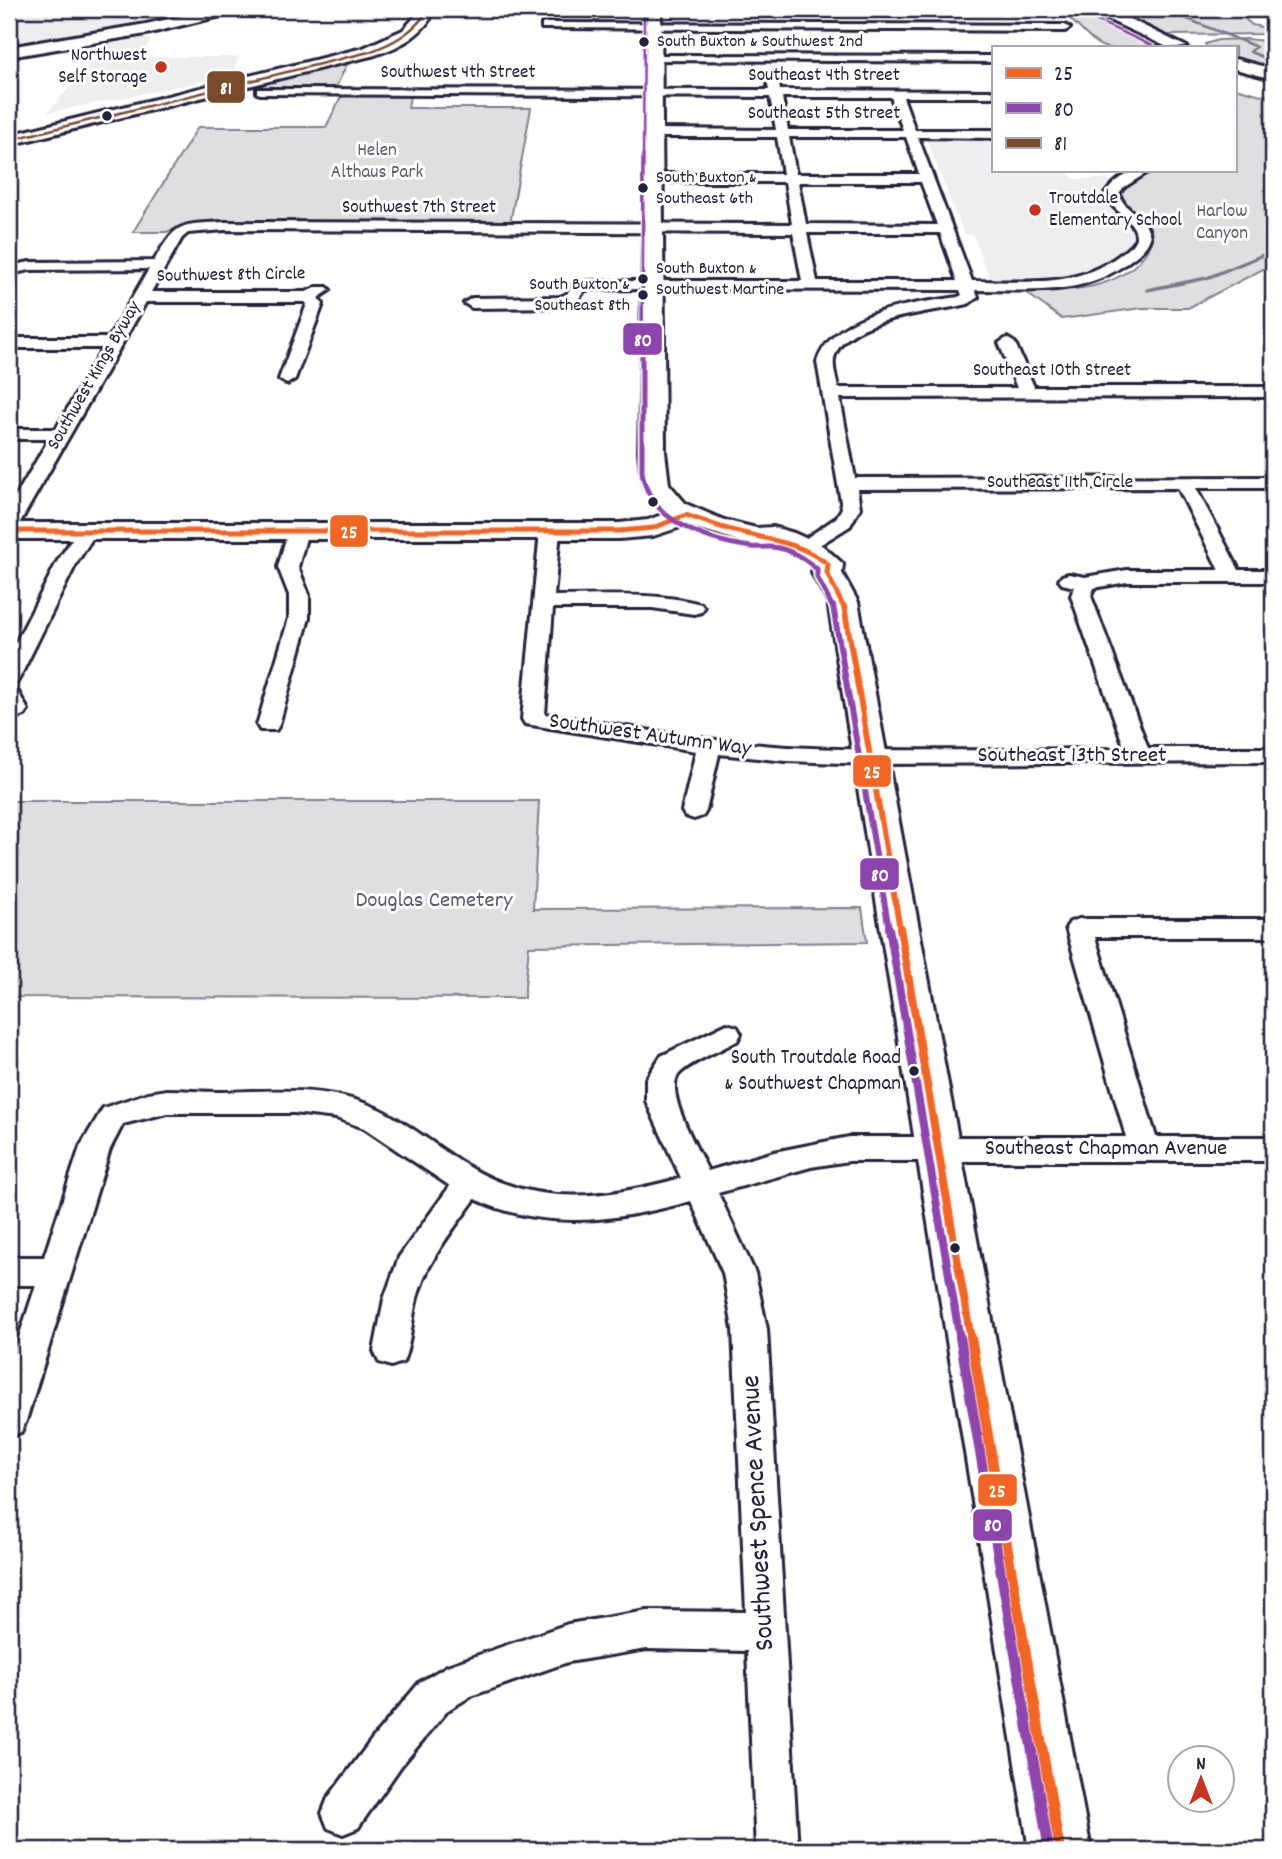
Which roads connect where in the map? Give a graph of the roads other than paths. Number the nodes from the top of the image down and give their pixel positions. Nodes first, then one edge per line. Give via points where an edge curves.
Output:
1 (232, 9) edge
2 (413, 9) edge
3 (429, 9) edge
4 (1097, 9) edge
5 (654, 18) edge
6 (762, 21) junction
7 (546, 26) dead end
8 (1065, 28) dead end
9 (878, 43) junction
10 (1177, 46) edge
11 (9, 52) edge
12 (654, 58) junction
13 (769, 58) junction
14 (992, 59) edge
15 (1236, 64) edge
16 (1273, 74) edge
17 (261, 91) dead end
18 (654, 92) junction
19 (775, 93) junction
20 (897, 94) junction
21 (992, 94) edge
22 (9, 133) edge
23 (654, 133) junction
24 (782, 133) junction
25 (911, 134) junction
26 (992, 134) edge
27 (9, 140) edge
28 (1142, 172) edge
29 (654, 178) junction
30 (791, 178) junction
31 (928, 178) junction
32 (184, 229) joint
33 (654, 229) junction
34 (800, 229) junction
35 (947, 229) junction
36 (159, 265) junction
37 (9, 270) edge
38 (653, 285) junction
39 (810, 286) junction
40 (967, 286) junction
41 (315, 293) joint
42 (141, 298) junction
43 (472, 303) dead end
44 (9, 343) edge
45 (114, 343) junction
46 (1007, 343) dead end
47 (287, 379) dead end
48 (1027, 392) junction
49 (1273, 392) edge
50 (831, 393) junction
51 (9, 434) edge
52 (61, 434) junction
53 (1184, 482) junction
54 (1273, 482) edge
55 (847, 484) junction
56 (686, 515) junction
57 (9, 524) edge
58 (9, 531) edge
59 (87, 531) junction
60 (298, 531) junction
61 (550, 531) junction
62 (815, 560) junction
63 (1232, 576) junction
64 (1273, 576) edge
65 (1077, 582) joint
66 (544, 602) junction
67 (694, 608) dead end
68 (9, 677) edge
69 (268, 725) dead end
70 (709, 746) junction
71 (1273, 755) edge
72 (1139, 756) junction
73 (871, 757) junction
74 (694, 811) dead end
75 (1273, 928) edge
76 (727, 1034) dead end
77 (1145, 1149) junction
78 (1273, 1149) edge
79 (939, 1150) junction
80 (469, 1184) junction
81 (697, 1185) junction
82 (9, 1271) edge
83 (56, 1271) junction
84 (391, 1351) dead end
85 (9, 1421) edge
86 (766, 1632) junction
87 (344, 1813) dead end
88 (777, 1850) edge
89 (1060, 1850) edge

1 - 11 main road
2 - 22 main road via 394,32 344,53
3 - 27 main road via 415,29 359,55
4 - 10 main road
5 - 6 street
5 - 7 street
5 - 12 main road
6 - 9 street
6 - 13 street
8 - 9 street via 975,22
9 - 13 street
9 - 14 street
12 - 13 street
12 - 18 main road
13 - 19 street
15 - 16 main road
17 - 18 street, Southwest 4th Street
18 - 19 street, Southeast 4th Street
18 - 23 main road
19 - 20 street, Southeast 4th Street
19 - 24 street
20 - 21 street, Southeast 4th Street
20 - 25 street
23 - 24 street, Southeast 5th Street
23 - 29 main road
24 - 25 street, Southeast 5th Street
24 - 30 street
25 - 26 street, Southeast 5th Street
25 - 31 street
28 - 40 street via 1114,190 1115,203 1137,222 1143,238 1112,269 1068,285
29 - 30 street
29 - 33 main road
30 - 31 street
30 - 34 street
31 - 35 street
32 - 33 street, Southwest 7th Street
32 - 36 street, Southwest Kings Byway
33 - 34 street, Southwest 7th Street
33 - 38 main road
34 - 35 street, Southwest 7th Street
34 - 39 street
35 - 40 street
36 - 37 street, Southwest 8th Circle
36 - 42 street, Southwest Kings Byway
38 - 39 street
38 - 43 street via 583,286 575,289 568,301 554,303
38 - 56 main road via 653,474 660,494
39 - 40 street
40 - 50 street via 970,295 966,299 861,325 837,337 825,352
41 - 42 street, Southwest 8th Circle
41 - 47 street
42 - 45 street, Southwest Kings Byway
44 - 45 street
45 - 52 street, Southwest Kings Byway
46 - 48 street
48 - 49 street, Southeast 10th Street
48 - 50 street, Southeast 10th Street
50 - 55 street
51 - 52 street
52 - 57 street, Southwest Kings Byway
53 - 54 street, Southeast 11th Circle
53 - 55 street, Southeast 11th Circle
53 - 63 street
55 - 62 street via 849,516 832,531
56 - 61 main road via 638,530
56 - 62 main road via 756,537 808,568
58 - 59 main road
59 - 60 main road
59 - 68 street
60 - 61 main road
60 - 69 street via 288,566 299,595 299,618
61 - 66 street, Southwest Autumn Way
62 - 73 main road via 843,602
63 - 64 street
63 - 65 street via 1127,576
65 - 72 street
66 - 67 street via 652,602
66 - 70 street, Southwest Autumn Way via 533,719
70 - 73 street, Southwest Autumn Way
70 - 74 street
71 - 72 street, Southeast 13th Street
72 - 73 street, Southeast 13th Street
73 - 79 main road
75 - 77 street via 1079,928
76 - 81 street, Southwest Spence Avenue via 671,1064 660,1079 661,1101
77 - 78 street, Southeast Chapman Avenue
77 - 79 street, Southeast Chapman Avenue
79 - 81 street, Southeast Chapman Avenue via 820,1153
79 - 89 main road
80 - 81 street, Southeast Chapman Avenue via 524,1204 573,1209 604,1208
80 - 83 street, Southeast Chapman Avenue via 372,1119 340,1108 155,1103 113,1116 95,1147
80 - 84 street via 415,1257 400,1299
81 - 86 street, Southwest Spence Avenue via 739,1273 750,1329
82 - 83 street
83 - 85 street, Southeast Chapman Avenue
86 - 87 street via 647,1630 568,1643 461,1680 434,1696
86 - 88 street, Southwest Spence Avenue

